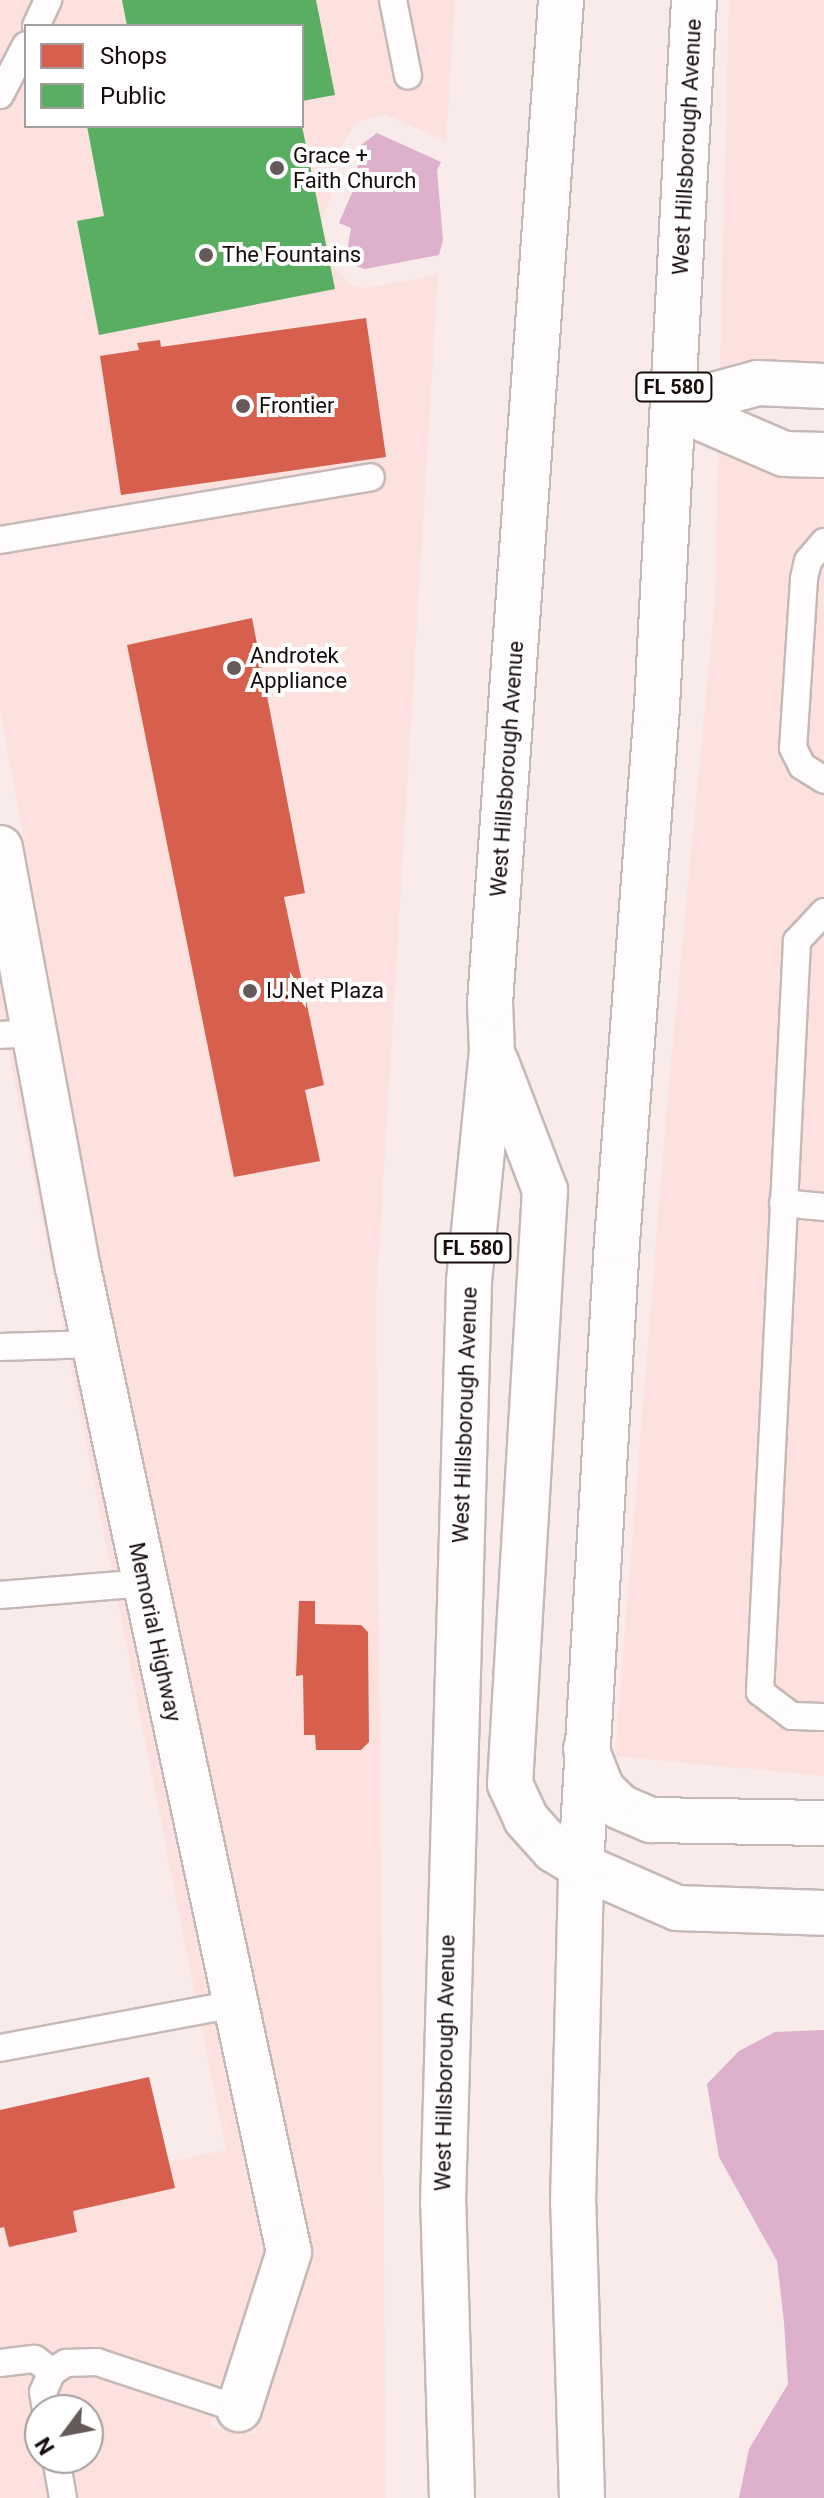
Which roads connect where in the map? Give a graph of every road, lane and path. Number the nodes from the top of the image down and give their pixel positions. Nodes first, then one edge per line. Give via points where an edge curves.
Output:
1 (48, 0) edge
2 (393, 0) edge
3 (561, 0) edge
4 (694, 0) edge
5 (37, 24) edge
6 (24, 49) edge
7 (408, 76) dead end
8 (0, 95) edge
9 (824, 386) edge
10 (673, 406) junction
11 (824, 455) edge
12 (371, 477) dead end
13 (0, 540) edge
14 (824, 542) edge
15 (812, 661) edge
16 (824, 780) edge
17 (2, 876) edge
18 (824, 912) edge
19 (17, 1034) edge
20 (492, 1052) junction
21 (783, 1203) junction
22 (824, 1207) edge
23 (94, 1344) junction
24 (0, 1347) edge
25 (145, 1583) junction
26 (0, 1595) edge
27 (824, 1717) edge
28 (586, 1749) junction
29 (824, 1823) edge
30 (581, 1866) junction
31 (824, 1913) edge
32 (236, 2004) junction
33 (0, 2048) edge
34 (0, 2363) edge
35 (52, 2372) junction
36 (43, 2394) edge
37 (239, 2409) joint
38 (59, 2474) edge
39 (63, 2498) edge
40 (452, 2498) edge
41 (582, 2498) edge

1 - 5 lane
2 - 7 lane
3 - 20 main road, West Hillsborough Avenue / FL 580 via 490,1003
4 - 10 main road, West Hillsborough Avenue / FL 580
6 - 8 lane
9 - 10 main road via 758,383
10 - 11 main road via 784,454
10 - 28 main road, West Hillsborough Avenue / FL 580
12 - 13 lane
14 - 15 lane via 808,561 804,579
15 - 16 lane via 793,748 802,766
17 - 19 main road, Memorial Highway
18 - 21 lane via 797,941
19 - 23 main road, Memorial Highway
20 - 30 main road via 545,1190 510,1784 526,1819 554,1850
20 - 40 main road, West Hillsborough Avenue / FL 580 via 469,1281 450,1837 443,2203
21 - 22 lane
21 - 27 lane via 760,1692 792,1716
23 - 24 lane
23 - 25 main road, Memorial Highway
25 - 26 lane
25 - 32 main road, Memorial Highway
28 - 29 main road via 602,1789 620,1807 651,1820
28 - 30 main road, West Hillsborough Avenue / FL 580
30 - 31 main road via 677,1908
30 - 41 main road, West Hillsborough Avenue / FL 580 via 573,2203
32 - 33 lane
32 - 37 main road, Memorial Highway via 289,2252
34 - 35 lane via 35,2359
35 - 36 lane
35 - 37 lane via 66,2363 97,2362
38 - 39 lane

